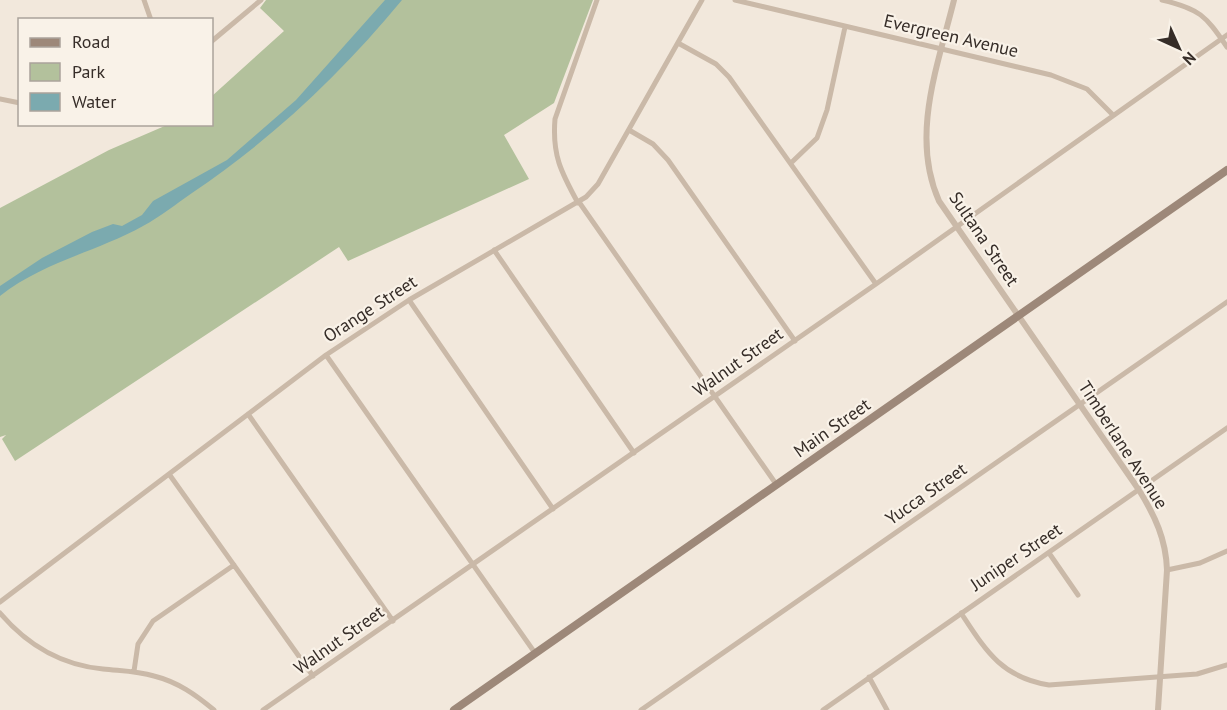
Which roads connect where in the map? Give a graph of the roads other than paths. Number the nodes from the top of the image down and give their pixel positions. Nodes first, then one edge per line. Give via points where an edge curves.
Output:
1 (144, 0) edge
2 (261, 0) edge
3 (597, 0) edge
4 (702, 0) edge
5 (735, 0) edge
6 (954, 0) edge
7 (1162, 0) edge
8 (150, 18) edge
9 (845, 27) junction
10 (1224, 37) edge
11 (213, 39) edge
12 (678, 43) junction
13 (1227, 47) edge
14 (942, 49) junction
15 (0, 99) edge
16 (18, 103) edge
17 (1113, 115) junction
18 (630, 130) junction
19 (792, 162) junction
20 (1227, 170) edge
21 (578, 202) junction
22 (957, 226) junction
23 (494, 250) junction
24 (876, 284) junction
25 (409, 300) junction
26 (1227, 302) edge
27 (1018, 316) junction
28 (795, 340) junction
29 (326, 355) junction
30 (716, 396) junction
31 (1080, 405) junction
32 (248, 414) junction
33 (1227, 429) edge
34 (634, 453) junction
35 (170, 474) junction
36 (776, 484) junction
37 (1139, 490) junction
38 (553, 509) junction
39 (1227, 551) edge
40 (1049, 553) junction
41 (234, 565) junction
42 (474, 565) junction
43 (1167, 570) junction
44 (1078, 596) dead end
45 (0, 602) edge
46 (961, 613) junction
47 (0, 614) edge
48 (393, 621) junction
49 (536, 653) junction
50 (1227, 665) edge
51 (134, 671) junction
52 (313, 676) junction
53 (869, 677) junction
54 (1161, 677) junction
55 (646, 709) edge
56 (214, 710) edge
57 (263, 710) edge
58 (454, 710) edge
59 (823, 710) edge
60 (887, 710) edge
61 (1158, 710) edge

1 - 8 street
2 - 11 street
3 - 21 street via 555,119 553,139 556,159
4 - 12 street, Orange Street
5 - 9 street, Evergreen Avenue
6 - 14 street, Sultana Street
7 - 10 street via 1186,6 1206,17
9 - 14 street, Evergreen Avenue
9 - 19 street via 817,138
10 - 13 street
10 - 17 street, Walnut Street
12 - 18 street, Orange Street
12 - 19 street via 716,64
14 - 17 street, Evergreen Avenue via 1051,75 1087,89
14 - 22 street, Sultana Street via 930,99 925,149 934,190
15 - 16 street
17 - 22 street, Walnut Street
18 - 21 street, Orange Street via 598,184
18 - 28 street via 653,144 668,160
19 - 24 street
20 - 27 main road, Main Street
21 - 23 street, Orange Street
21 - 30 street
22 - 24 street, Walnut Street
22 - 27 street, Sultana Street
23 - 25 street, Orange Street
23 - 34 street
24 - 28 street, Walnut Street
25 - 29 street, Orange Street
25 - 38 street
26 - 31 street, Yucca Street
27 - 31 street, Timberlane Avenue
27 - 36 main road, Main Street
28 - 30 street, Walnut Street
29 - 32 street, Orange Street
29 - 42 street
30 - 34 street, Walnut Street
30 - 36 street
31 - 37 street, Timberlane Avenue
31 - 55 street, Yucca Street
32 - 35 street, Orange Street
32 - 48 street
33 - 37 street, Juniper Street
34 - 38 street, Walnut Street
35 - 41 street
35 - 45 street, Orange Street
36 - 49 main road, Main Street
37 - 40 street, Juniper Street
37 - 43 street, Timberlane Avenue via 1163,538
38 - 42 street, Walnut Street
39 - 43 street via 1200,563
40 - 44 street
40 - 46 street, Juniper Street
41 - 51 street via 153,621 138,644
41 - 52 street
42 - 48 street, Walnut Street
42 - 49 street
43 - 54 street, Timberlane Avenue
46 - 53 street, Juniper Street
46 - 54 street via 999,665 1033,683
47 - 51 street via 25,638 60,661
48 - 52 street, Walnut Street
49 - 58 main road, Main Street
50 - 54 street via 1197,674
51 - 56 street via 179,685
52 - 57 street, Walnut Street
53 - 59 street, Juniper Street
53 - 60 street
54 - 61 street, Timberlane Avenue

